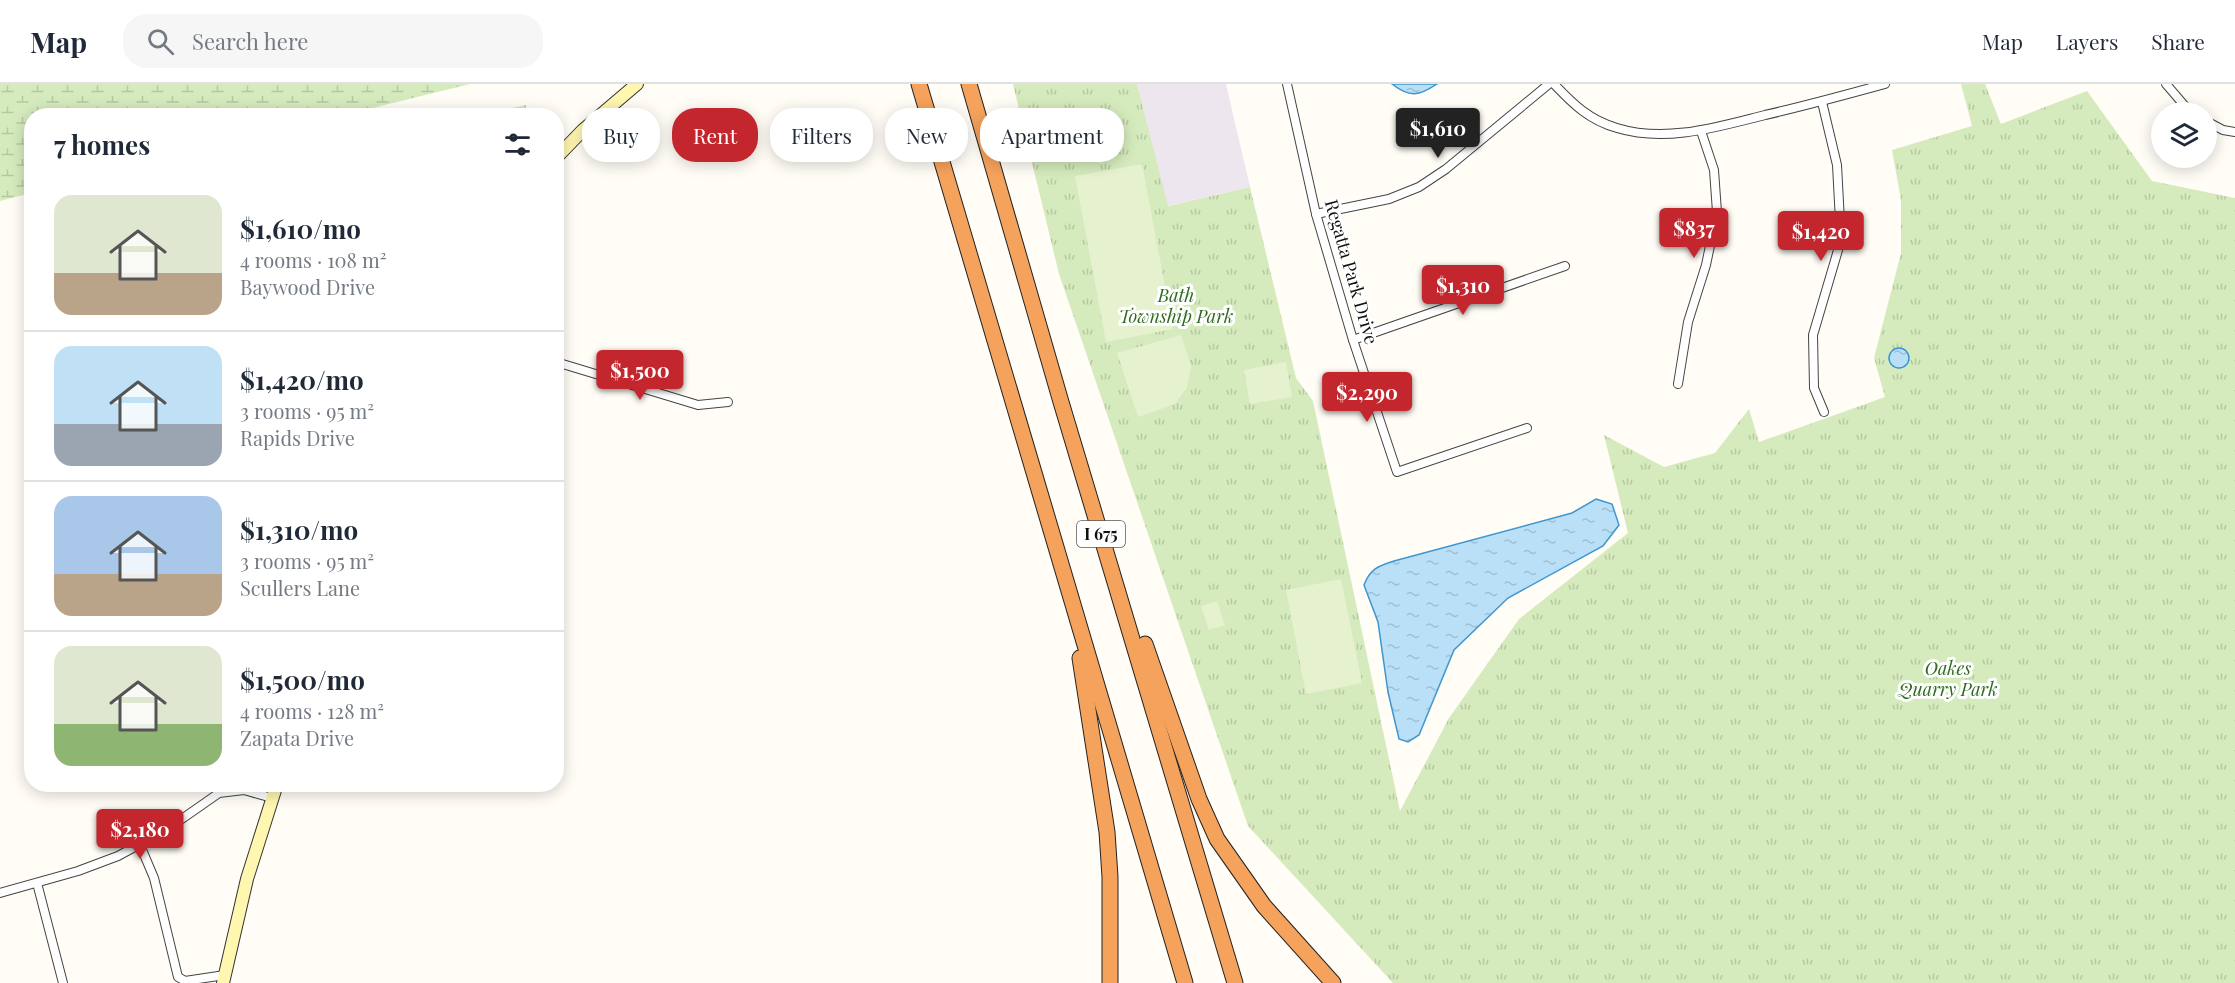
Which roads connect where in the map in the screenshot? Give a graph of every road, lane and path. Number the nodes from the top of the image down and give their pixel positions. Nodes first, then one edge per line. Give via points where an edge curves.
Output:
1 (637, 84) edge
2 (919, 84) edge
3 (969, 84) edge
4 (1287, 84) edge
5 (1548, 84) edge
6 (1554, 84) edge
7 (1885, 84) edge
8 (2166, 84) edge
9 (1822, 102) junction
10 (2181, 102) edge
11 (2217, 127) edge
12 (1701, 130) junction
13 (2235, 132) edge
14 (564, 150) edge
15 (1316, 214) junction
16 (1565, 266) dead end
17 (1353, 340) junction
18 (564, 364) edge
19 (1678, 384) dead end
20 (728, 402) dead end
21 (1061, 402) junction
22 (1824, 412) dead end
23 (1527, 428) dead end
24 (1055, 547) junction
25 (227, 792) edge
26 (251, 792) edge
27 (274, 792) edge
28 (272, 798) junction
29 (140, 845) junction
30 (37, 883) junction
31 (0, 893) edge
32 (224, 979) edge
33 (63, 983) edge
34 (1110, 983) edge
35 (1185, 983) edge
36 (1235, 983) edge
37 (1333, 983) edge

1 - 14 main road
2 - 24 highway, I 675
3 - 21 highway, I 675
4 - 15 street, Regatta Park Drive
5 - 15 street via 1419,187 1389,199
6 - 12 street via 1579,110 1616,128 1657,135
7 - 9 street
8 - 10 street
9 - 12 street
9 - 22 street via 1838,165 1841,240 1813,335 1814,388
11 - 13 street
12 - 19 street via 1714,170 1717,212 1688,322
15 - 17 street, Regatta Park Drive
16 - 17 street
17 - 23 street, Regatta Park Drive via 1397,472
18 - 20 street via 698,405
21 - 36 highway, I 675
21 - 37 highway via 1199,799 1217,839 1264,906
24 - 34 highway via 1079,654 1107,832
24 - 35 highway, I 675
25 - 29 street via 219,793
26 - 28 street
27 - 28 main road
28 - 32 main road via 247,879
29 - 30 street via 96,865
29 - 32 street via 154,878 178,977 185,981
30 - 31 street
30 - 33 street

